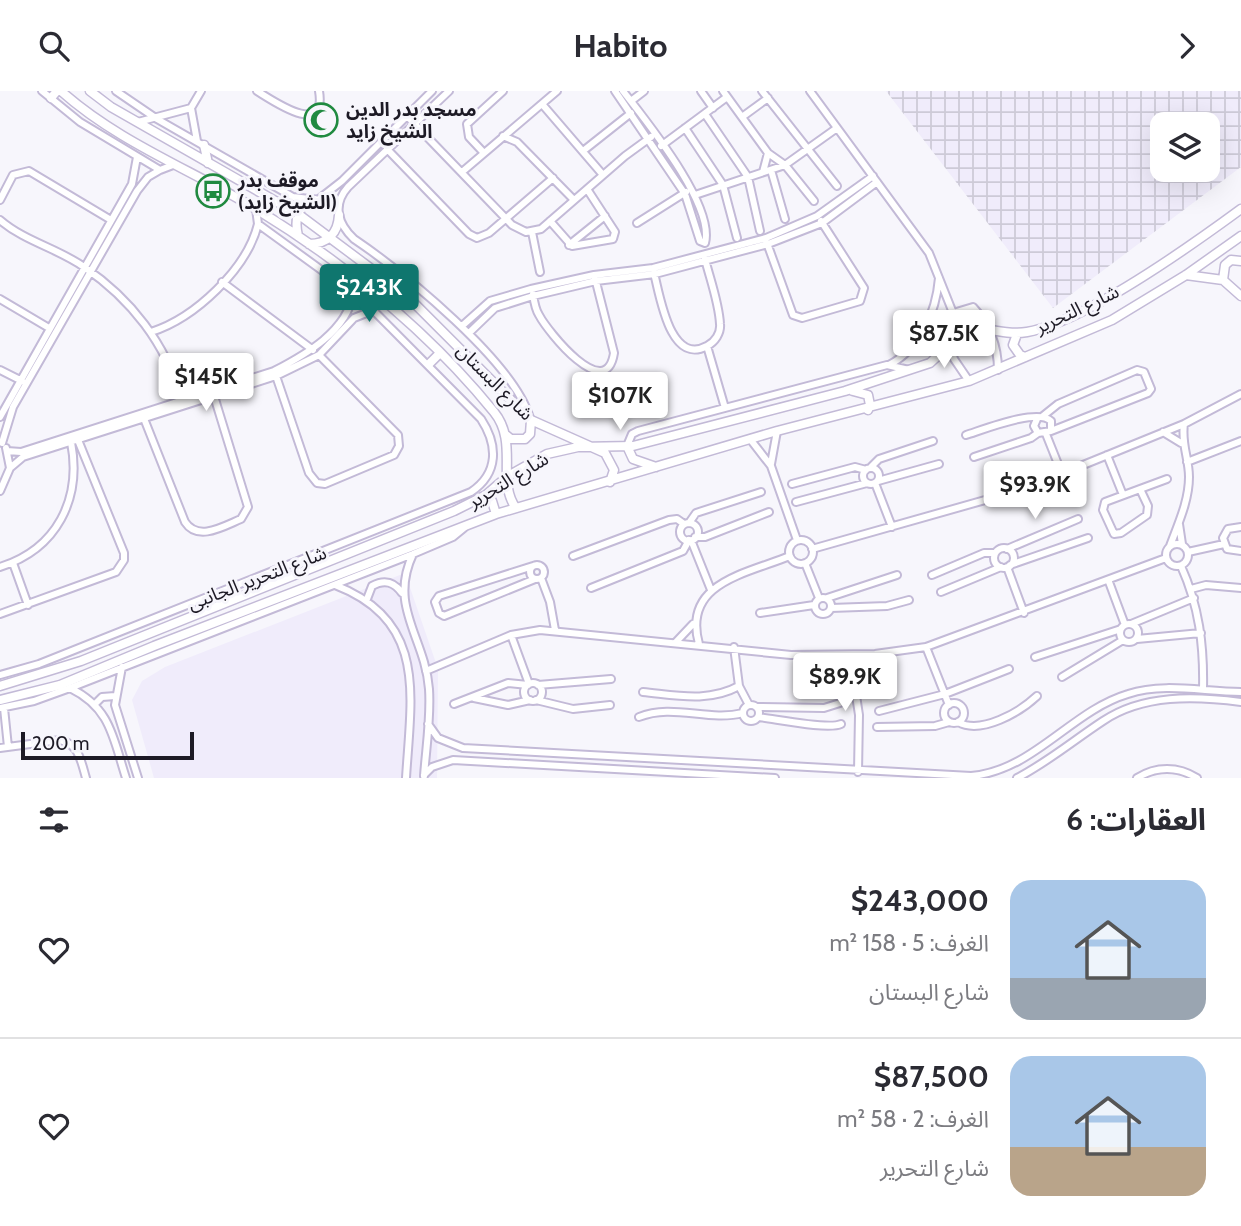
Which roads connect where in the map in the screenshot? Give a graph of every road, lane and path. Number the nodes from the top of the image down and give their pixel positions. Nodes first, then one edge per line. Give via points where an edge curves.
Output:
1 (42, 91) edge
2 (90, 91) edge
3 (116, 91) edge
4 (201, 91) edge
5 (257, 91) edge
6 (319, 91) edge
7 (432, 91) edge
8 (449, 91) edge
9 (503, 91) edge
10 (557, 91) edge
11 (615, 91) edge
12 (623, 91) edge
13 (644, 91) edge
14 (701, 91) edge
15 (762, 91) edge
16 (810, 91) edge
17 (57, 93) edge
18 (725, 94) edge
19 (768, 99) junction
20 (631, 101) junction
21 (542, 104) junction
22 (191, 108) junction
23 (713, 108) junction
24 (631, 113) junction
25 (705, 114) junction
26 (407, 115) junction
27 (742, 117) junction
28 (157, 119) junction
29 (138, 122) junction
30 (415, 123) junction
31 (515, 126) junction
32 (685, 128) junction
33 (837, 128) junction
34 (503, 136) junction
35 (653, 137) junction
36 (517, 142) junction
37 (201, 143) junction
38 (660, 147) junction
39 (387, 149) junction
40 (806, 149) junction
41 (583, 151) junction
42 (484, 153) junction
43 (768, 153) junction
44 (137, 157) junction
45 (208, 163) junction
46 (173, 165) junction
47 (785, 165) junction
48 (136, 170) junction
49 (160, 170) junction
50 (771, 170) junction
51 (462, 172) junction
52 (763, 172) junction
53 (603, 175) junction
54 (148, 177) junction
55 (747, 177) junction
56 (553, 178) junction
57 (875, 179) junction
58 (723, 185) junction
59 (837, 186) dead end
60 (587, 189) junction
61 (331, 191) junction
62 (684, 194) junction
63 (694, 195) junction
64 (340, 198) junction
65 (0, 200) edge
66 (317, 200) junction
67 (574, 200) junction
68 (814, 201) dead end
69 (688, 202) junction
70 (256, 209) junction
71 (1241, 209) edge
72 (338, 213) junction
73 (298, 214) junction
74 (605, 216) junction
75 (506, 218) junction
76 (785, 219) dead end
77 (819, 219) junction
78 (0, 220) edge
79 (111, 221) junction
80 (550, 221) junction
81 (637, 223) dead end
82 (258, 224) junction
83 (532, 232) junction
84 (1241, 236) edge
85 (298, 237) junction
86 (330, 237) junction
87 (737, 237) dead end
88 (765, 238) junction
89 (354, 239) junction
90 (309, 244) junction
91 (569, 245) junction
92 (346, 249) junction
93 (704, 259) junction
94 (1241, 261) edge
95 (87, 269) junction
96 (654, 271) junction
97 (540, 272) dead end
98 (1186, 275) junction
99 (939, 276) junction
100 (595, 278) junction
101 (1223, 280) junction
102 (222, 282) junction
103 (353, 293) junction
104 (532, 293) junction
105 (1241, 296) edge
106 (0, 299) edge
107 (493, 304) junction
108 (374, 310) junction
109 (346, 313) junction
110 (953, 313) junction
111 (354, 318) junction
112 (462, 326) junction
113 (49, 328) junction
114 (989, 329) junction
115 (151, 332) junction
116 (469, 333) junction
117 (1017, 334) junction
118 (950, 344) junction
119 (706, 346) junction
120 (316, 353) junction
121 (440, 353) junction
122 (1026, 357) junction
123 (429, 364) junction
124 (887, 365) junction
125 (0, 370) edge
126 (911, 370) junction
127 (998, 370) junction
128 (275, 374) junction
129 (24, 381) junction
130 (969, 381) junction
131 (845, 391) junction
132 (1241, 394) edge
133 (214, 396) junction
134 (181, 398) junction
135 (739, 405) junction
136 (724, 408) junction
137 (868, 410) junction
138 (143, 415) junction
139 (742, 415) junction
140 (0, 417) edge
141 (1040, 417) junction
142 (531, 420) junction
143 (1184, 424) junction
144 (2, 427) edge
145 (776, 431) junction
146 (1045, 432) junction
147 (1163, 432) junction
148 (506, 435) junction
149 (966, 435) dead end
150 (750, 439) junction
151 (75, 441) junction
152 (933, 441) dead end
153 (1241, 441) edge
154 (1, 442) edge
155 (1181, 443) junction
156 (627, 446) junction
157 (598, 448) junction
158 (7, 451) junction
159 (22, 454) junction
160 (1107, 456) junction
161 (974, 457) dead end
162 (1187, 462) junction
163 (939, 464) dead end
164 (771, 466) junction
165 (657, 467) junction
166 (10, 468) junction
167 (868, 468) junction
168 (1062, 474) junction
169 (508, 476) junction
170 (1167, 479) dead end
171 (610, 482) junction
172 (877, 482) junction
173 (867, 483) junction
174 (792, 484) dead end
175 (1140, 489) junction
176 (0, 491) edge
177 (761, 492) dead end
178 (486, 495) junction
179 (1123, 495) junction
180 (448, 501) junction
181 (796, 502) dead end
182 (516, 507) junction
183 (454, 511) junction
184 (768, 512) dead end
185 (496, 514) junction
186 (1078, 519) dead end
187 (1178, 522) junction
188 (468, 524) junction
189 (686, 524) junction
190 (892, 527) junction
191 (1241, 527) edge
192 (1088, 538) dead end
193 (692, 539) junction
194 (797, 540) junction
195 (1182, 544) junction
196 (1224, 544) junction
197 (1170, 546) junction
198 (812, 549) junction
199 (1007, 549) junction
200 (1241, 551) edge
201 (1188, 552) junction
202 (321, 553) junction
203 (995, 553) junction
204 (413, 554) junction
205 (573, 555) dead end
206 (789, 556) junction
207 (1166, 558) junction
208 (13, 563) junction
209 (326, 563) junction
210 (805, 563) junction
211 (533, 566) junction
212 (1181, 566) junction
213 (0, 567) edge
214 (1006, 567) junction
215 (897, 575) dead end
216 (932, 575) dead end
217 (538, 579) junction
218 (1109, 582) junction
219 (335, 585) junction
220 (591, 588) dead end
221 (1241, 588) edge
222 (1191, 589) junction
223 (711, 590) junction
224 (941, 592) dead end
225 (301, 593) junction
226 (402, 593) junction
227 (241, 596) junction
228 (1194, 598) junction
229 (367, 599) junction
230 (909, 600) dead end
231 (820, 601) junction
232 (28, 605) junction
233 (831, 608) junction
234 (248, 609) junction
235 (760, 613) dead end
236 (1024, 613) junction
237 (0, 614) edge
238 (158, 617) junction
239 (693, 624) junction
240 (1126, 626) junction
241 (162, 628) junction
242 (555, 630) junction
243 (1201, 633) junction
244 (511, 635) junction
245 (1137, 639) junction
246 (1123, 640) junction
247 (676, 642) junction
248 (699, 643) junction
249 (734, 647) junction
250 (926, 647) junction
251 (155, 649) junction
252 (850, 656) junction
253 (1035, 657) dead end
254 (39, 664) junction
255 (122, 667) junction
256 (1009, 669) dead end
257 (426, 671) junction
258 (0, 675) edge
259 (43, 675) junction
260 (1062, 677) dead end
261 (611, 679) dead end
262 (529, 685) junction
263 (538, 685) junction
264 (0, 686) edge
265 (738, 686) junction
266 (70, 688) junction
267 (1203, 689) junction
268 (643, 692) dead end
269 (1241, 692) edge
270 (945, 694) junction
271 (43, 695) junction
272 (115, 696) junction
273 (1037, 696) dead end
274 (474, 698) junction
275 (533, 700) junction
276 (1241, 702) edge
277 (96, 703) junction
278 (454, 703) dead end
279 (840, 703) dead end
280 (1, 705) edge
281 (610, 705) dead end
282 (949, 705) junction
283 (753, 706) junction
284 (879, 711) dead end
285 (743, 713) junction
286 (639, 717) dead end
287 (758, 717) junction
288 (1083, 717) junction
289 (949, 722) junction
290 (958, 722) junction
291 (428, 724) junction
292 (841, 724) dead end
293 (877, 727) dead end
294 (1093, 729) junction
295 (1062, 734) junction
296 (1069, 745) junction
297 (8, 747) junction
298 (0, 748) edge
299 (534, 752) junction
300 (659, 759) junction
301 (533, 765) junction
302 (135, 769) junction
303 (659, 771) junction
304 (858, 772) junction
305 (125, 775) edge
306 (424, 777) edge
307 (86, 778) edge
308 (138, 778) edge
309 (406, 778) edge
310 (772, 778) edge
311 (1017, 778) edge
312 (1137, 778) edge
313 (1197, 778) edge

1 - 17 street
2 - 29 street, شارع البستان
3 - 28 street
4 - 22 street
5 - 6 street via 302,116 315,109
7 - 26 street
8 - 30 street
9 - 42 street via 467,124 469,137
10 - 21 street
11 - 24 street
12 - 20 street
13 - 20 street
14 - 23 street
15 - 19 street
16 - 33 street
17 - 44 street via 80,122
17 - 46 street, شارع البستان
18 - 23 street
18 - 27 street
19 - 27 street
19 - 40 street
20 - 35 street
21 - 31 street
21 - 41 street
22 - 28 street
22 - 37 street
23 - 25 street
24 - 35 street
24 - 41 street
25 - 32 street
25 - 55 street
26 - 30 street
26 - 61 street
27 - 43 street
28 - 29 street
28 - 37 street
29 - 45 street, شارع البستان
30 - 39 street
30 - 51 street
31 - 34 street
31 - 36 street
32 - 38 street
32 - 58 street
33 - 40 street
33 - 57 street
34 - 36 street
34 - 42 street
35 - 38 street
35 - 53 street
36 - 56 street
37 - 45 street
37 - 66 street via 293,197
38 - 62 street
38 - 63 street
39 - 64 street
39 - 75 street via 472,237 485,236
40 - 47 street
40 - 59 street
41 - 53 street
42 - 51 street
43 - 47 street
43 - 52 street
44 - 48 street
44 - 49 street
45 - 73 street, شارع البستان
46 - 49 street
46 - 70 street, شارع البستان
47 - 50 street
47 - 68 street
48 - 54 street
48 - 79 street
49 - 54 street
50 - 52 street
50 - 76 street
51 - 75 street
52 - 55 street
53 - 60 street
54 - 95 street
55 - 58 street
55 - 88 street
56 - 67 street
56 - 75 street
57 - 77 street
57 - 99 street via 929,253
58 - 63 street
58 - 87 street
60 - 67 street
60 - 74 street
61 - 64 street
61 - 66 street
62 - 63 street
62 - 69 street
62 - 81 street
63 - 69 street
63 - 69 street via 705,243 700,241
64 - 72 street
65 - 79 street via 13,175 29,171
66 - 72 street
66 - 73 street
67 - 80 street
70 - 82 street
70 - 85 street, شارع البستان
71 - 117 street, شارع التحرير via 1118,290 1051,325
72 - 86 street
72 - 89 street
73 - 85 street
73 - 86 street, شارع البستان
74 - 91 street
74 - 91 street via 614,239
75 - 83 street via 516,228
77 - 88 street
77 - 88 street via 864,288 860,301 802,318 793,315
78 - 95 street
79 - 95 street
80 - 83 street
80 - 91 street
82 - 102 street via 248,253
82 - 103 street
83 - 97 street
84 - 98 street, شارع التحرير
85 - 90 street, شارع البستان
86 - 90 street
86 - 92 street, شارع البستان
88 - 93 street
89 - 92 street
89 - 112 street
90 - 121 street, شارع البستان via 391,307
92 - 142 street, شارع البستان via 414,302
93 - 96 street
93 - 119 street via 720,323 718,334
94 - 101 street via 1225,265
95 - 113 street
95 - 115 street
95 - 129 street
96 - 100 street
96 - 119 street via 674,338 691,349
98 - 101 street
98 - 122 street, شارع التحرير via 1097,328
99 - 110 street
99 - 124 street via 937,296 922,333
100 - 104 street
100 - 104 street via 614,353 603,370 591,371 581,364 540,316
101 - 105 street
102 - 115 street via 191,313
102 - 120 street
103 - 108 street
103 - 109 street
104 - 107 street
106 - 113 street
107 - 112 street
107 - 116 street
108 - 111 street
108 - 123 street
109 - 111 street
109 - 120 street
110 - 114 street via 973,307
110 - 118 street
111 - 120 street
112 - 116 street
113 - 129 street
114 - 117 street, شارع التحرير
114 - 118 street, شارع التحرير via 964,330
114 - 127 street
115 - 134 street via 169,363
116 - 142 street via 517,392
117 - 122 street via 1015,351
118 - 126 street, شارع التحرير via 930,363
118 - 130 street via 955,363
119 - 136 street
120 - 128 street
120 - 128 street via 398,435 394,455 325,484 317,483 309,473
121 - 123 street
121 - 148 street, شارع البستان via 495,413
122 - 127 street, شارع التحرير
123 - 180 street, شارع التحرير الجانبى via 481,419 494,457 482,484
124 - 126 street
124 - 135 street
125 - 129 street
126 - 131 street, شارع التحرير
127 - 130 street, شارع التحرير
128 - 133 street
128 - 134 street
129 - 140 street
129 - 144 street
130 - 137 street, شارع التحرير
131 - 137 street via 868,395
131 - 139 street, شارع التحرير
132 - 143 street
133 - 138 street
133 - 138 street via 248,500 242,519 202,533 187,526
134 - 138 street
135 - 136 street
135 - 139 street
136 - 156 street via 638,431
137 - 145 street, شارع التحرير
138 - 151 street
138 - 159 street
139 - 156 street, شارع التحرير
141 - 146 street via 1034,426
141 - 146 street via 1051,421
141 - 146 street via 1069,399 1137,370 1144,372 1151,389
141 - 149 street
142 - 148 street via 525,439
142 - 157 street, شارع البستان
143 - 147 street
143 - 155 street
144 - 154 street
145 - 150 street, شارع التحرير
145 - 164 street
146 - 161 street
146 - 168 street
147 - 155 street
147 - 160 street
148 - 169 street, شارع البستان
150 - 164 street
150 - 165 street, شارع التحرير
151 - 159 street
151 - 208 street via 75,478 65,513 44,543
151 - 232 street via 124,560 116,572
152 - 167 street via 878,459
153 - 162 street
154 - 158 street
155 - 162 street
156 - 157 street, شارع التحرير
156 - 165 street via 634,459
157 - 169 street, شارع التحرير via 547,454
157 - 171 street via 611,461
158 - 159 street
158 - 166 street
159 - 166 street
160 - 168 street
160 - 179 street
162 - 187 street via 1188,492
163 - 172 street
164 - 194 street
165 - 171 street, شارع التحرير
166 - 176 street
167 - 172 street via 879,472
167 - 173 street via 863,475
167 - 174 street via 855,467
168 - 190 street via 1005,496
169 - 178 street, شارع التحرير
169 - 182 street, شارع البستان via 508,494
170 - 175 street
171 - 182 street, شارع التحرير
172 - 173 street
172 - 190 street
173 - 181 street
175 - 179 street
175 - 179 street via 1147,515 1114,534 1103,506
177 - 189 street via 696,513
178 - 183 street, شارع التحرير
178 - 185 street
180 - 183 street
180 - 202 street, شارع التحرير الجانبى
182 - 185 street, شارع التحرير
183 - 209 street, شارع التحرير
184 - 193 street
185 - 188 street, شارع التحرير
186 - 199 street
187 - 195 street
187 - 197 street
188 - 204 street, شارع التحرير الجانبى via 453,537
188 - 225 street, شارع التحرير
189 - 193 street via 696,528
189 - 193 street via 680,534
189 - 205 street via 673,519
190 - 198 street
191 - 196 street via 1228,529
192 - 214 street
193 - 220 street via 683,551
193 - 223 street
194 - 198 street via 807,541
194 - 206 street via 789,548
195 - 197 street
195 - 201 street
196 - 200 street via 1231,552
196 - 201 street
197 - 207 street
198 - 210 street
199 - 203 street
199 - 214 street via 1013,556
201 - 212 street via 1188,560
202 - 209 street
202 - 238 street, شارع التحرير الجانبى
203 - 214 street via 994,560
203 - 216 street via 984,553
204 - 219 street, شارع التحرير الجانبى
204 - 226 street
206 - 210 street
206 - 223 street
207 - 212 street
207 - 218 street
208 - 213 street
208 - 232 street
209 - 227 street, شارع التحرير
210 - 231 street
211 - 217 street via 530,575
211 - 217 street via 542,567 544,573
211 - 217 street via 439,596 435,602 439,613 444,616
212 - 222 street
214 - 224 street
214 - 236 street
215 - 231 street
217 - 242 street via 550,602
218 - 236 street
218 - 240 street
219 - 225 street, شارع التحرير الجانبى
219 - 229 street
221 - 222 street via 1206,585
222 - 228 street
223 - 239 street
225 - 234 street, شارع التحرير
225 - 251 street, شارع التحرير الجانبى
226 - 229 street via 385,581 372,586
226 - 257 street
227 - 234 street
227 - 241 street, شارع التحرير
228 - 240 street
228 - 243 street
229 - 309 street via 393,626 409,671
230 - 233 street via 887,606
231 - 233 street
231 - 233 street via 817,611 823,614
231 - 235 street
232 - 237 street
234 - 251 street, شارع التحرير
236 - 250 street
238 - 241 street
238 - 254 street, شارع التحرير الجانبى
239 - 247 street
239 - 248 street
240 - 245 street via 1138,630
240 - 246 street
240 - 253 street
241 - 259 street, شارع التحرير
242 - 244 street
242 - 247 street
243 - 245 street
243 - 267 street
244 - 257 street
244 - 262 street
245 - 246 street
246 - 260 street
247 - 248 street
248 - 249 street
249 - 252 street via 791,655
249 - 265 street
250 - 252 street
250 - 270 street
251 - 255 street, شارع التحرير الجانبى
251 - 271 street, شارع التحرير
252 - 304 street via 859,715
254 - 258 street, شارع التحرير الجانبى
254 - 259 street
255 - 266 street, شارع التحرير الجانبى
255 - 272 street
256 - 270 street
257 - 291 street
259 - 264 street, شارع التحرير
261 - 263 street
262 - 263 street
262 - 274 street via 508,684
262 - 275 street via 524,692
263 - 275 street via 542,692
265 - 268 street via 701,697
265 - 283 street
266 - 271 street, شارع التحرير الجانبى
266 - 277 street
267 - 269 street
267 - 288 street via 1141,690
270 - 282 street
270 - 284 street
271 - 280 street, شارع التحرير
272 - 277 street via 102,697
272 - 302 street
273 - 290 street via 1019,710 981,725
274 - 275 street via 496,705
274 - 278 street
275 - 281 street via 573,709
276 - 294 street via 1153,701 1120,712
277 - 305 street
279 - 283 street via 824,708
280 - 297 street
282 - 289 street via 944,715
282 - 290 street via 962,709
283 - 285 street
283 - 287 street
285 - 286 street via 720,716 659,711
285 - 287 street via 749,721
287 - 292 street via 828,727
288 - 294 street
288 - 295 street
289 - 290 street
289 - 293 street
291 - 299 street via 438,738 454,747
291 - 306 street
294 - 296 street
295 - 296 street via 1069,737
295 - 304 street via 988,773
296 - 311 street
297 - 298 street
297 - 307 street via 67,741 78,753
299 - 300 street
299 - 301 street
300 - 303 street
300 - 304 street
301 - 303 street
301 - 306 street via 453,760 432,767
302 - 305 street
302 - 308 street
303 - 310 street
312 - 313 street via 1149,771 1170,769

